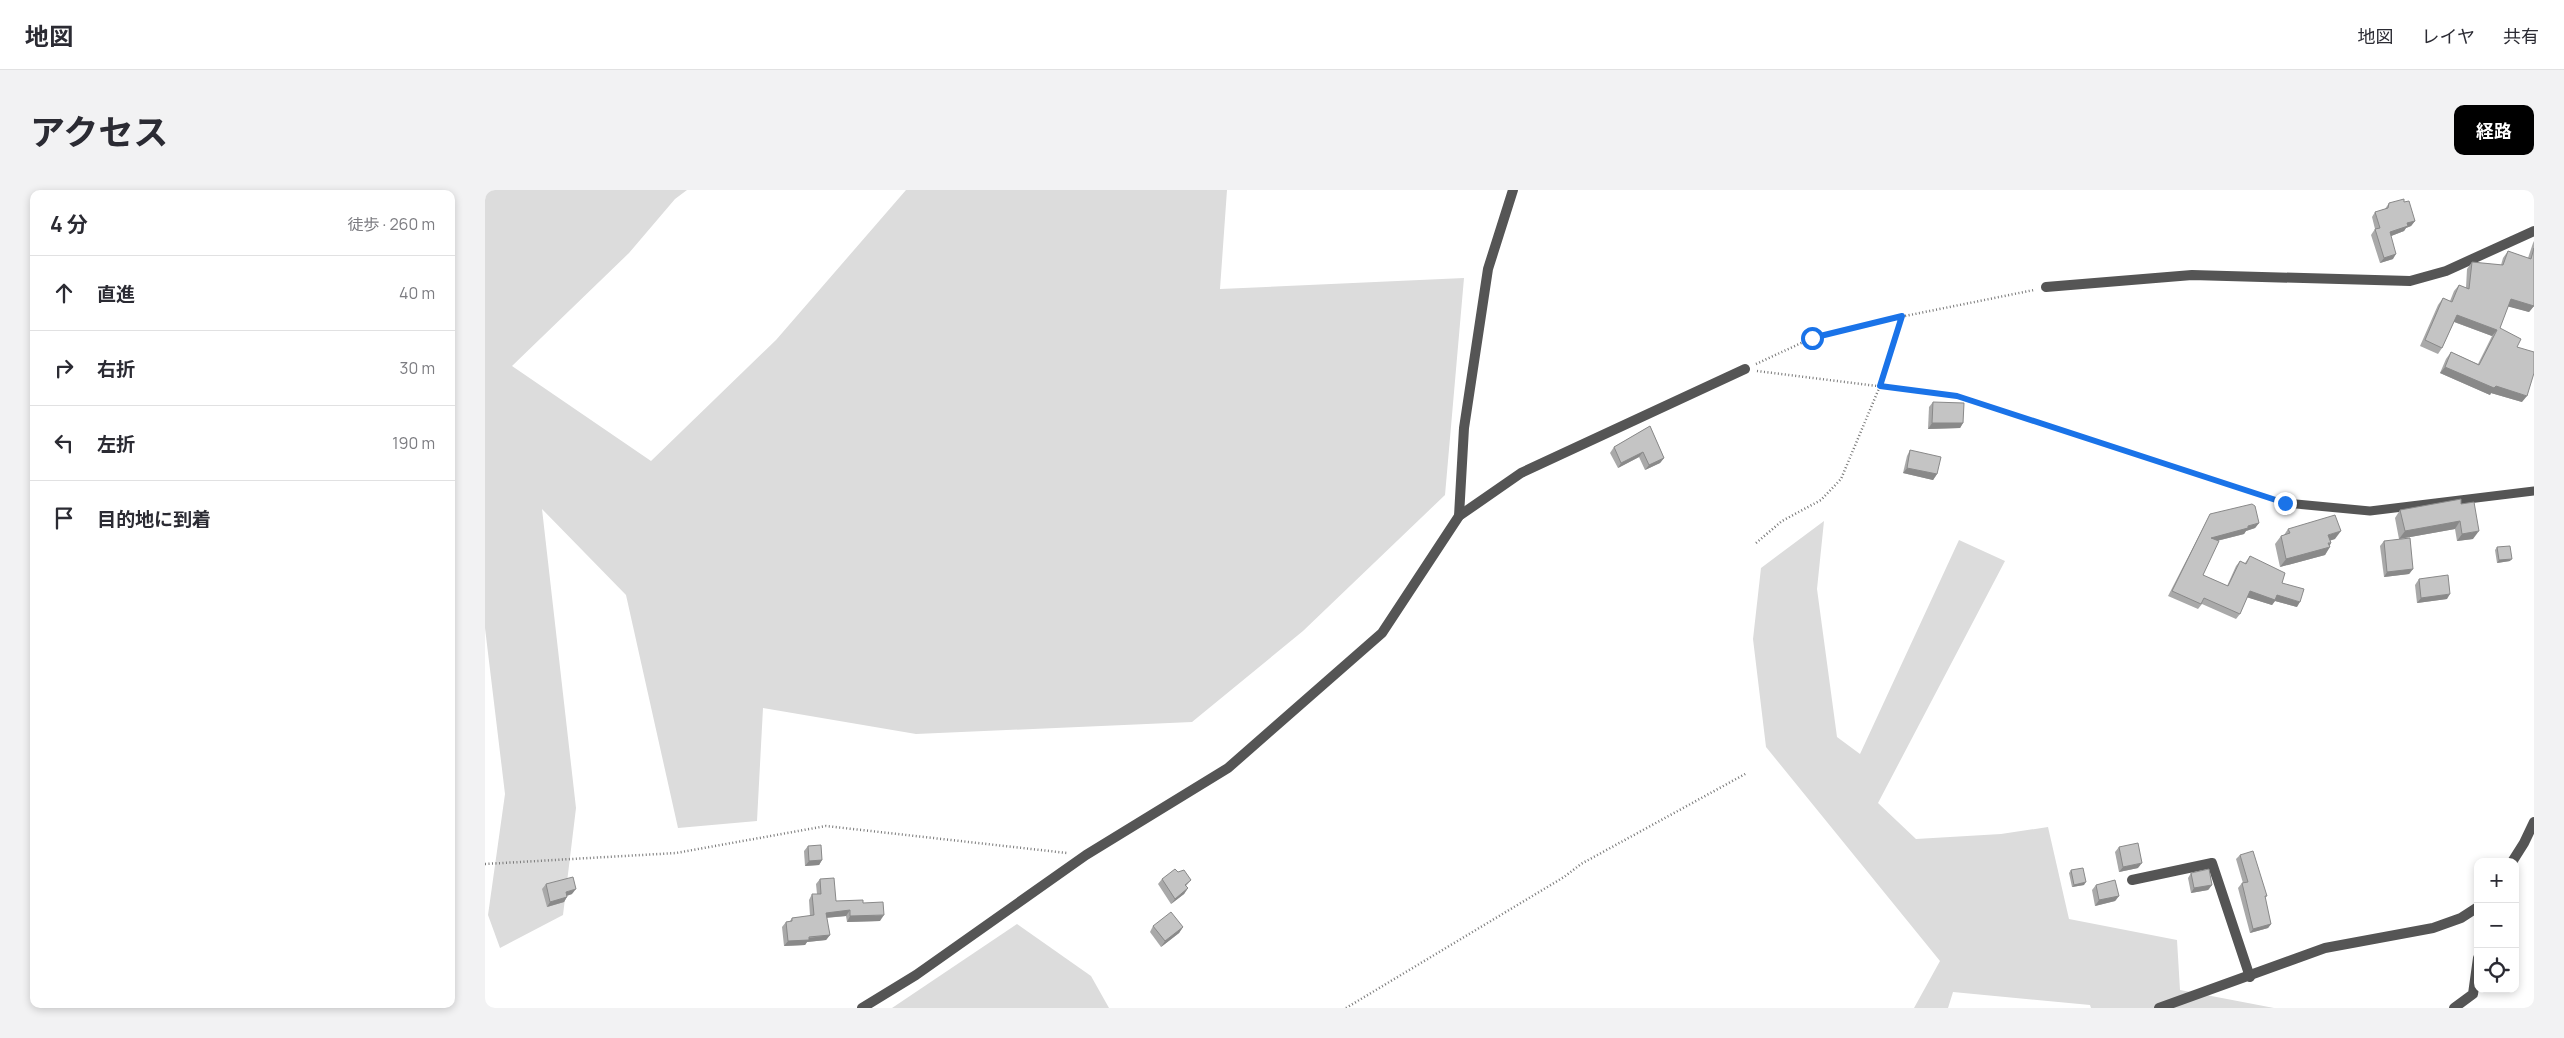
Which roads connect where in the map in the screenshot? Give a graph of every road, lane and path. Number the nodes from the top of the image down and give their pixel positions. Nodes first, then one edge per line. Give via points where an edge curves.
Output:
1 (1513, 190) edge
2 (2534, 231) edge
3 (2046, 287) joint
4 (1902, 316) junction
5 (1745, 369) junction
6 (1880, 386) junction
7 (2534, 491) edge
8 (2285, 503) joint
9 (1459, 516) junction
10 (1756, 543) dead end
11 (1747, 772) dead end
12 (2534, 822) edge
13 (1086, 855) junction
14 (2515, 858) edge
15 (485, 864) edge
16 (2132, 880) dead end
17 (2474, 910) edge
18 (2250, 977) junction
19 (2474, 987) edge
20 (862, 1008) edge
21 (1346, 1008) edge
22 (2159, 1008) edge
23 (2454, 1008) edge

1 - 9 street via 1488,269 1464,428
2 - 3 street via 2446,271 2410,281 2192,275
3 - 4 path
4 - 5 path via 1812,338
4 - 6 path
5 - 6 path
5 - 9 street via 1521,472
6 - 8 path via 1957,396
6 - 10 path via 1841,479 1821,500 1782,521
7 - 8 lane via 2370,512
9 - 13 street via 1382,633 1228,768
11 - 21 path via 1581,864
12 - 14 street
13 - 15 path via 826,826 676,853
13 - 20 street via 917,975
16 - 18 street via 2212,863
17 - 18 street via 2433,928 2325,948
18 - 22 street
19 - 23 street via 2473,994

